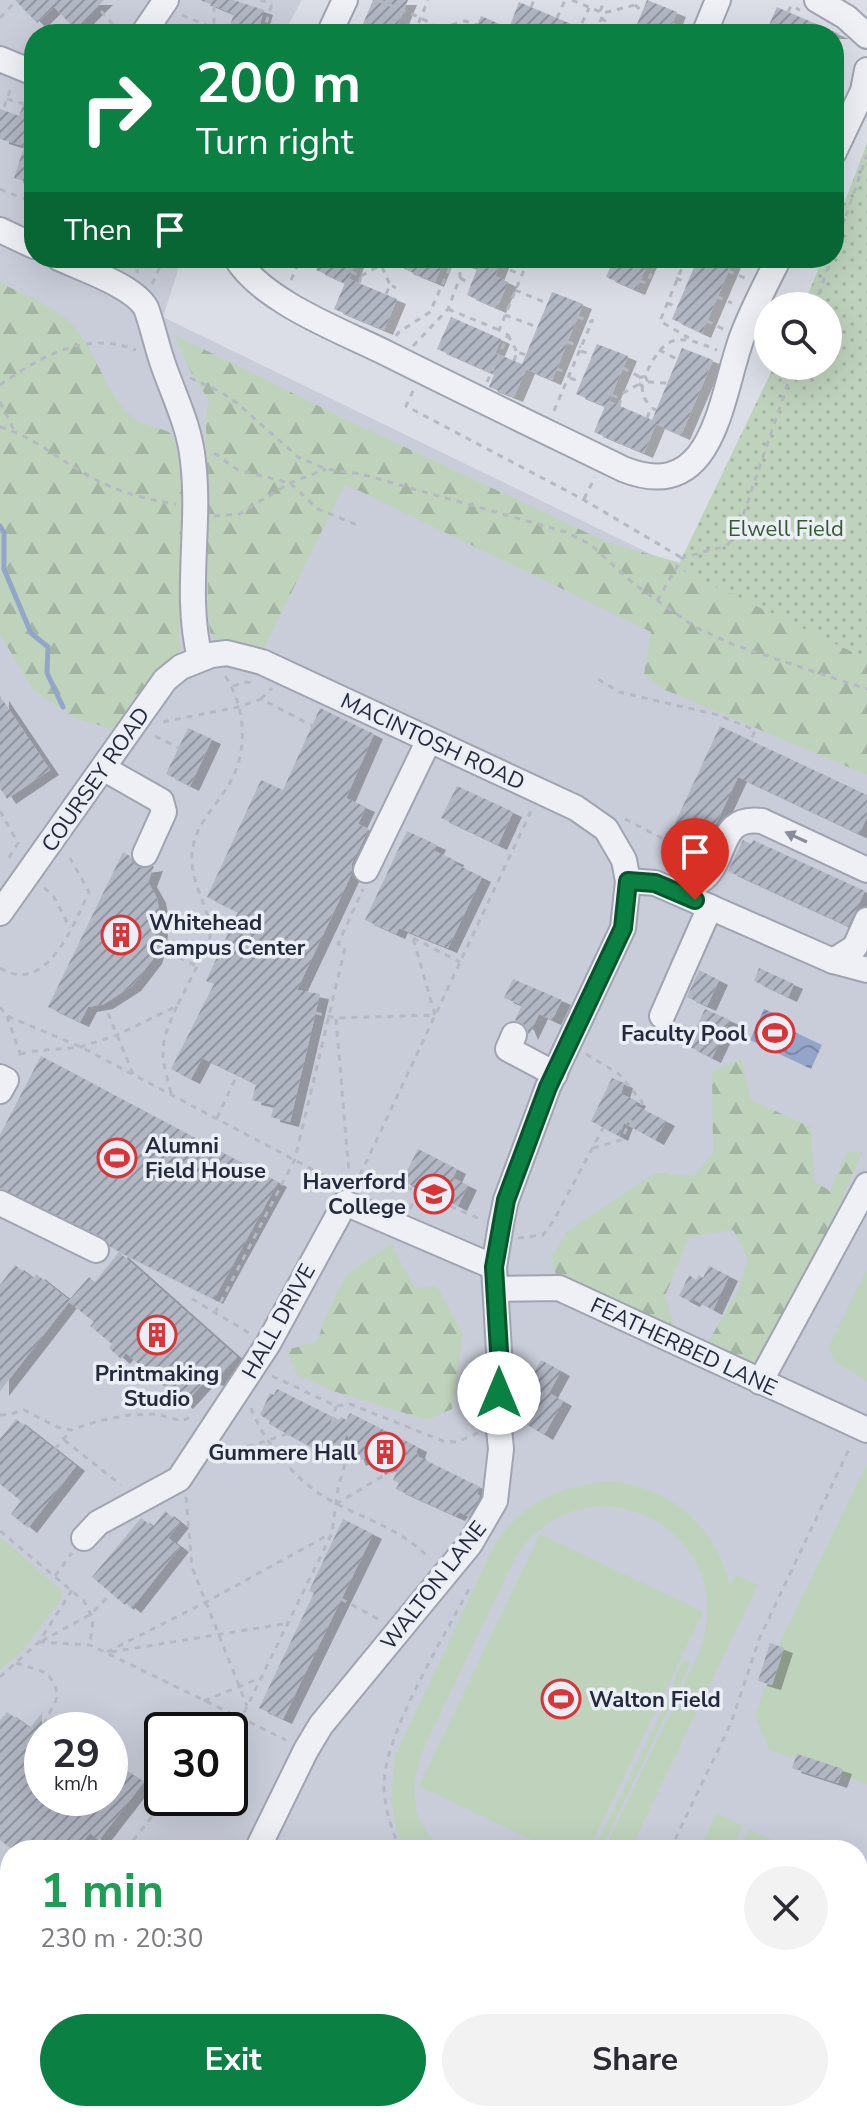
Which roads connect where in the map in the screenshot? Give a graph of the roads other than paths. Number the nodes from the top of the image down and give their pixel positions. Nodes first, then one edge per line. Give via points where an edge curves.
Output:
1 (166, 0) edge
2 (345, 0) edge
3 (718, 0) edge
4 (817, 0) edge
5 (141, 24) edge
6 (334, 24) edge
7 (708, 24) edge
8 (867, 36) edge
9 (0, 59) edge
10 (867, 70) edge
11 (23, 78) edge
12 (844, 131) edge
13 (0, 230) edge
14 (24, 241) edge
15 (80, 268) edge
16 (242, 268) edge
17 (774, 268) edge
18 (208, 664) junction
19 (429, 740) junction
20 (103, 768) junction
21 (145, 854) dead end
22 (366, 870) road end
23 (867, 870) edge
24 (628, 881) junction
25 (679, 893) junction
26 (710, 907) junction
27 (0, 913) edge
28 (867, 920) edge
29 (833, 961) junction
30 (867, 970) edge
31 (662, 1016) dead end
32 (514, 1035) dead end
33 (555, 1074) junction
34 (867, 1185) edge
35 (0, 1203) edge
36 (96, 1250) dead end
37 (495, 1278) junction
38 (760, 1382) junction
39 (863, 1429) edge
40 (80, 1544) road end
41 (262, 1840) edge

1 - 5 street
2 - 6 street
3 - 7 street
4 - 8 street
9 - 11 street
10 - 12 street
13 - 14 street
15 - 18 street via 135,294 146,308 187,432 196,511 194,624
16 - 17 street via 282,300 396,359 638,475 662,478 687,469 712,435 752,312
18 - 19 street, MACINTOSH ROAD via 227,653 262,662
18 - 20 street, COURSEY ROAD via 181,667 165,680
19 - 22 street
19 - 24 street, MACINTOSH ROAD via 576,808 606,829 624,860
20 - 21 street via 161,801 164,812
20 - 27 street, COURSEY ROAD
23 -> 25 street via 751,819 728,833 707,875
24 - 25 street via 655,883
24 - 33 street, WALTON LANE via 623,928
25 - 26 street
26 - 29 street
26 - 31 street
28 - 29 street via 855,947
29 - 30 street
32 - 33 street via 508,1049
33 - 37 street, WALTON LANE via 506,1200
34 - 38 street
35 - 36 street
37 - 38 street, FEATHERBED LANE via 559,1288
37 - 40 street, HALL DRIVE via 350,1194 268,1344 179,1479 98,1523
37 - 41 street, WALTON LANE via 501,1449 495,1501 470,1544 321,1725
38 - 39 street, FEATHERBED LANE

